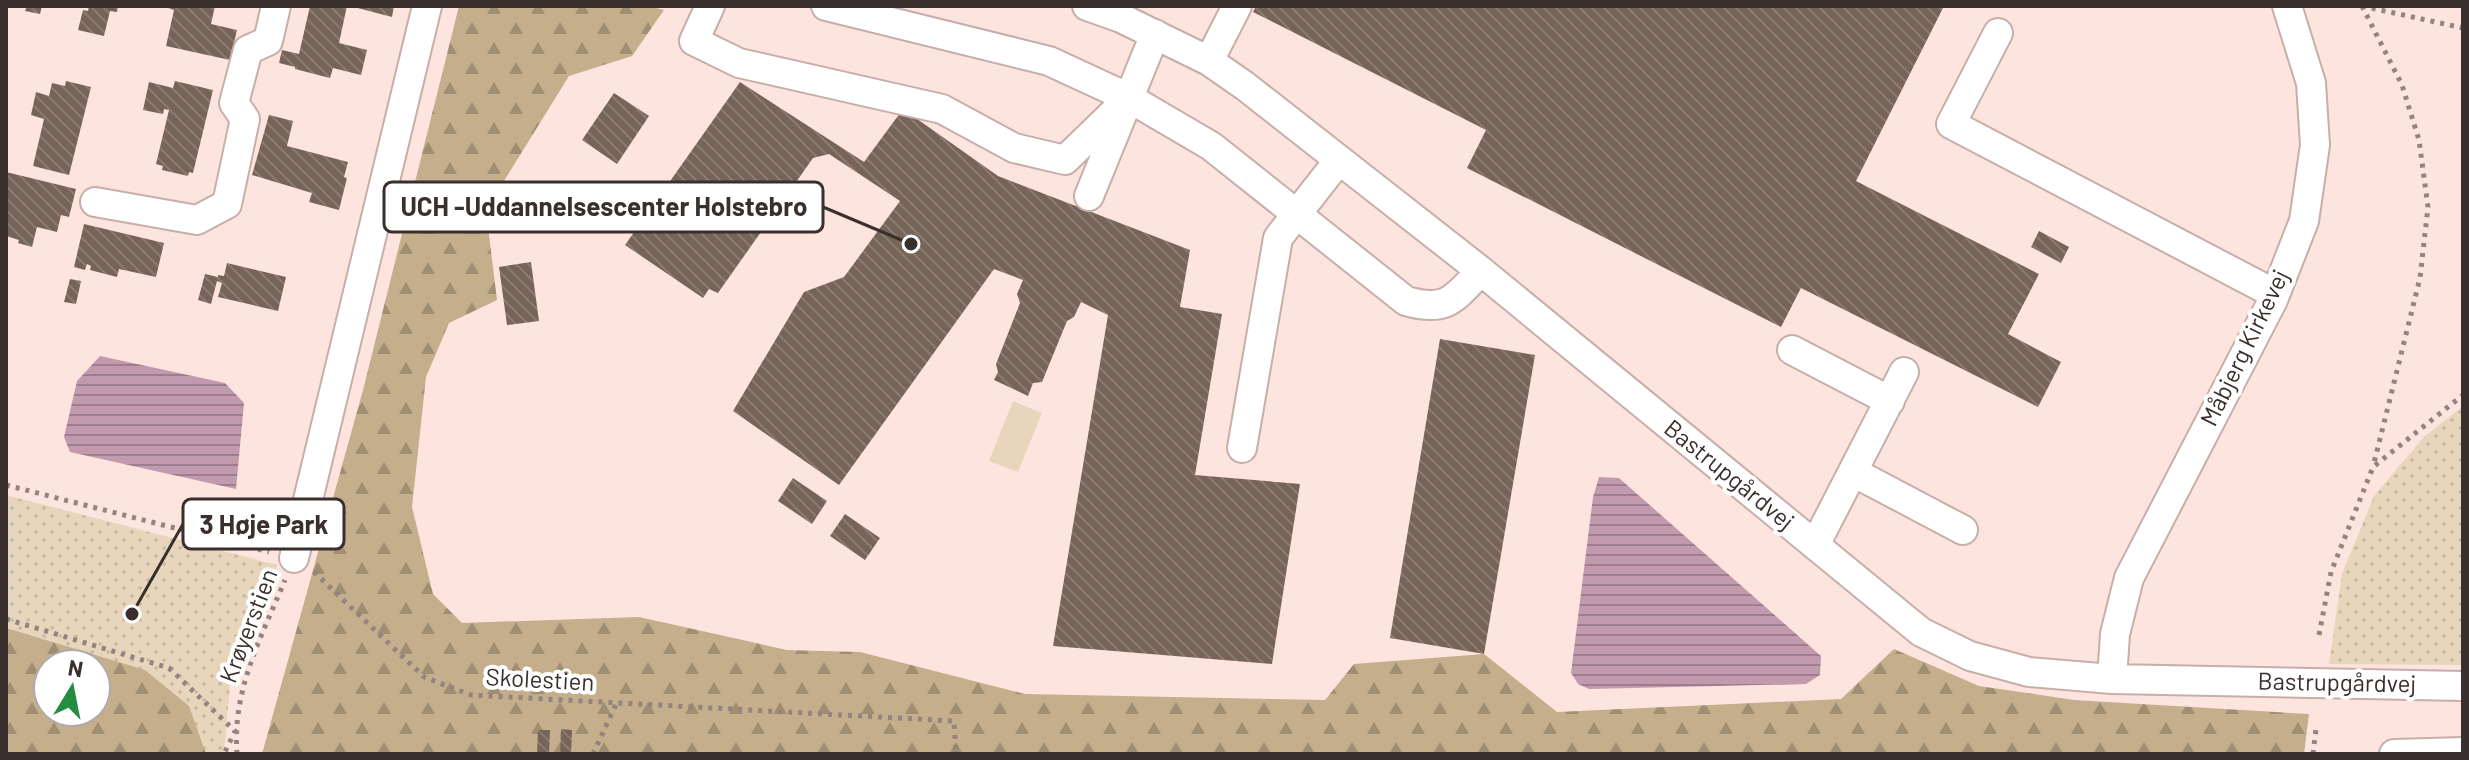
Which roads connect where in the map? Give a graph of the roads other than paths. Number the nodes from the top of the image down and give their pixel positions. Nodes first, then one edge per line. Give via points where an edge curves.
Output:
1 (276, 6) edge
2 (427, 6) edge
3 (710, 6) edge
4 (826, 6) edge
5 (1087, 6) edge
6 (1237, 6) edge
7 (2287, 6) edge
8 (1998, 33) dead end
9 (1155, 34) junction
10 (1209, 61) junction
11 (1129, 98) junction
12 (1339, 160) junction
13 (1089, 196) dead end
14 (95, 202) dead end
15 (1296, 213) junction
16 (1481, 271) junction
17 (2275, 294) junction
18 (1792, 350) dead end
19 (1904, 372) dead end
20 (1890, 401) junction
21 (1242, 448) dead end
22 (1853, 472) junction
23 (1963, 530) dead end
24 (1815, 545) junction
25 (294, 558) road end
26 (2112, 679) junction
27 (2463, 686) edge
28 (2463, 752) edge
29 (2394, 754) edge

1 - 14 street via 268,41 248,50 234,103 245,119 227,204 197,220
2 - 25 street
3 - 11 street via 694,41 739,63 942,109 1014,148 1065,160
4 - 11 street via 1049,61
5 - 9 street, Bastrupgårdvej
6 - 10 street
7 - 17 street, Måbjerg Kirkevej via 2311,83 2315,145 2304,221
8 - 17 street via 1951,124
9 - 10 street, Bastrupgårdvej
9 - 11 street
10 - 12 street, Bastrupgårdvej
11 - 13 street
11 - 15 street via 1211,146
12 - 15 street
12 - 16 street, Bastrupgårdvej
15 - 16 street via 1406,301 1439,306
15 - 21 street via 1278,238
16 - 24 street, Bastrupgårdvej
17 - 26 street, Måbjerg Kirkevej via 2129,578 2115,634
18 - 20 street
19 - 20 street
20 - 22 street
22 - 23 street
22 - 24 street
24 - 26 street, Bastrupgårdvej via 1921,632 1970,656 2029,672
26 - 27 street, Bastrupgårdvej
28 - 29 street

